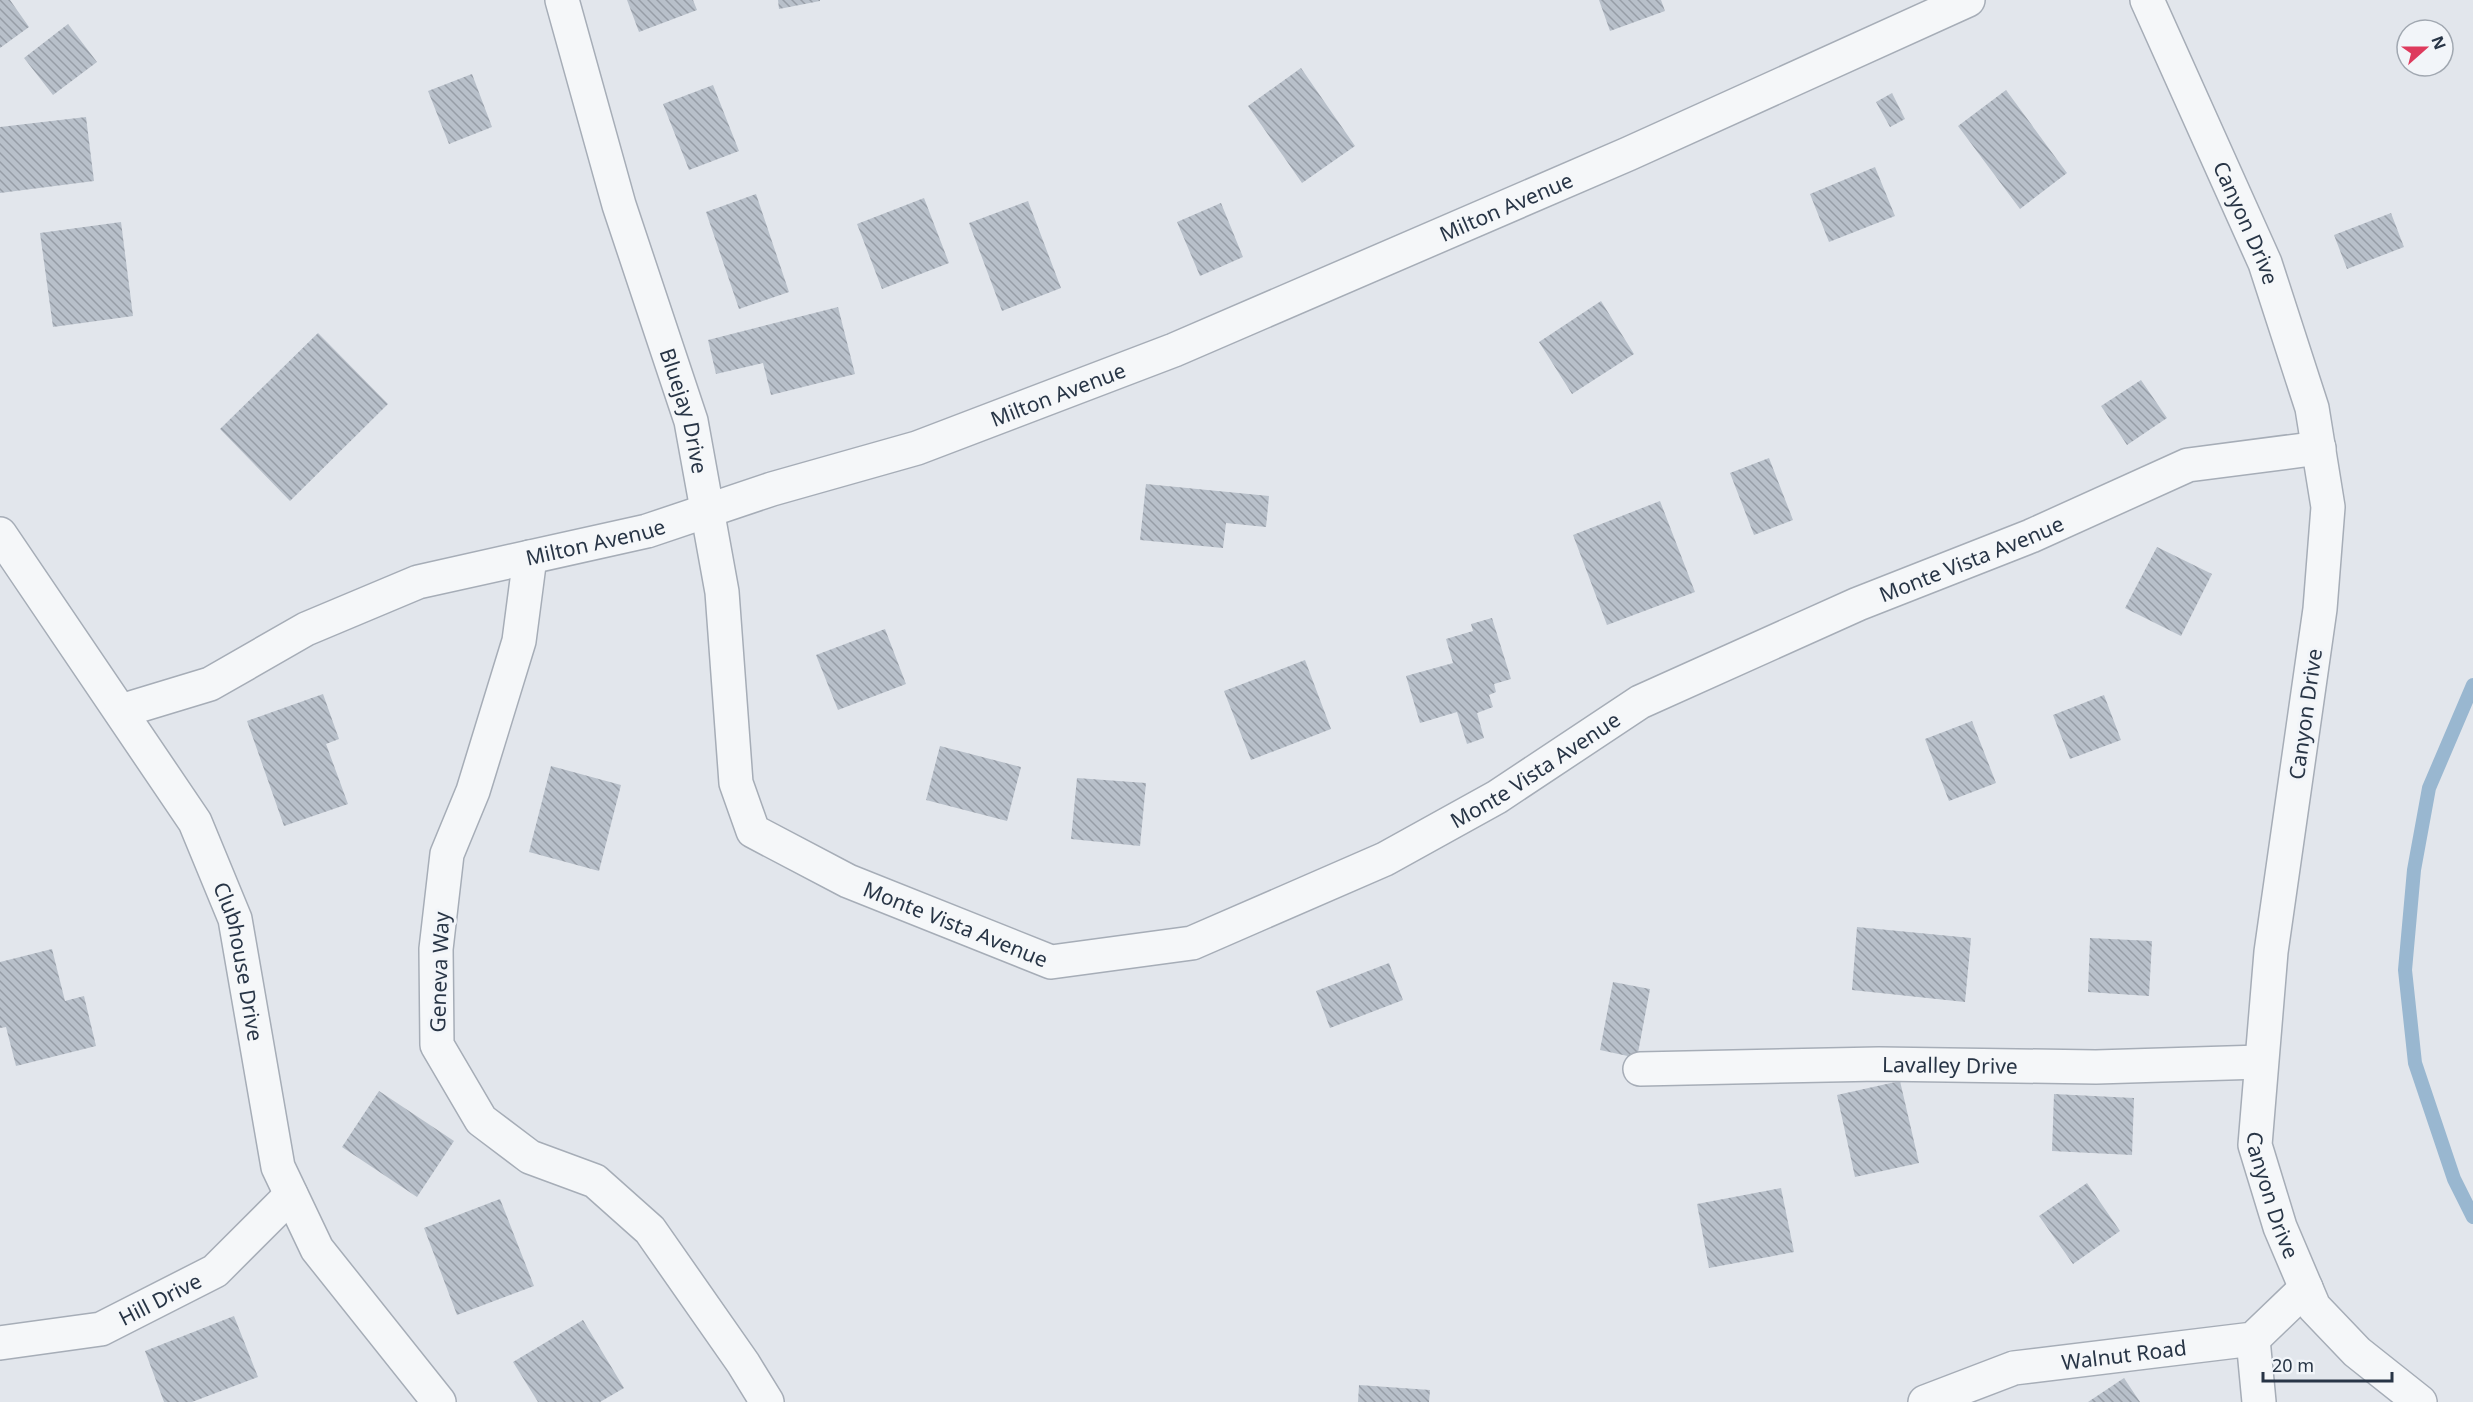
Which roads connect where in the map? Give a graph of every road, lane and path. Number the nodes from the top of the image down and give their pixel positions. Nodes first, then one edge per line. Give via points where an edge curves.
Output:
1 (562, 0) edge
2 (1968, 0) edge
3 (2147, 0) edge
4 (2319, 448) junction
5 (708, 510) junction
6 (0, 534) edge
7 (530, 557) junction
8 (121, 711) junction
9 (753, 831) joint
10 (2261, 1062) junction
11 (1640, 1069) dead end
12 (291, 1195) junction
13 (2306, 1288) junction
14 (2253, 1339) junction
15 (0, 1343) edge
16 (439, 1402) edge
17 (767, 1402) edge
18 (1925, 1402) edge
19 (2259, 1402) edge
20 (2420, 1402) edge

1 - 5 street, Bluejay Drive via 619,205 691,421
2 - 5 street, Milton Avenue via 1628,154 1174,350 917,448
3 - 4 street, Canyon Drive via 2265,263 2312,408
4 - 9 street, Monte Vista Avenue via 2188,465 2031,536 1858,604 1640,702 1497,797 1385,859 1192,943 1052,962 848,881
4 - 10 street, Canyon Drive via 2328,507 2320,609 2271,952
5 - 7 street, Milton Avenue via 646,531
5 - 9 street, Bluejay Drive via 722,592 736,783
6 - 8 street, Clubhouse Drive
7 - 8 street, Milton Avenue via 418,582 306,629 210,684
7 - 17 street, Geneva Way via 519,641 473,791 447,854 436,949 437,1045 481,1119 530,1157 595,1181 650,1230
8 - 12 street, Clubhouse Drive via 195,822 235,919 278,1167
10 - 11 street, Lavalley Drive via 2096,1067 1879,1064
10 - 13 street, Canyon Drive via 2255,1145 2280,1227
12 - 15 street, Hill Drive via 215,1271 101,1329
12 - 16 street, Clubhouse Drive via 318,1249
13 - 14 street
13 - 20 street, Canyon Drive via 2314,1307 2357,1352
14 - 18 street, Walnut Road via 2014,1368
14 - 19 street

